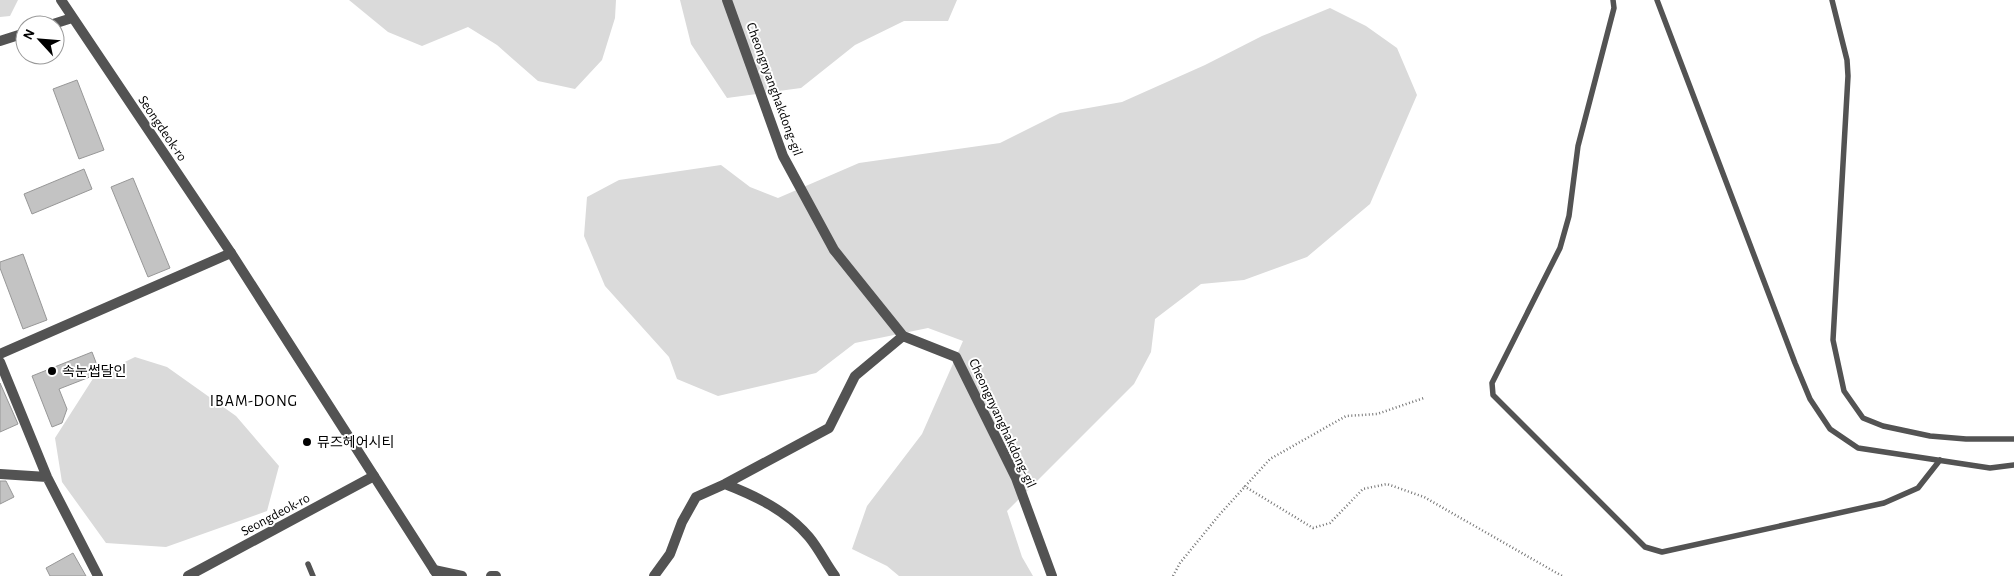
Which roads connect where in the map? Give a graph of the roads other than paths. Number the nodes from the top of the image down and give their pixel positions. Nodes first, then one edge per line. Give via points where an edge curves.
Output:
1 (61, 0) edge
2 (727, 0) edge
3 (1613, 0) edge
4 (1657, 0) edge
5 (1832, 0) edge
6 (72, 18) junction
7 (65, 20) edge
8 (15, 36) edge
9 (0, 41) edge
10 (231, 253) junction
11 (902, 336) junction
12 (0, 354) edge
13 (0, 362) edge
14 (2014, 439) edge
15 (1940, 460) junction
16 (2014, 465) edge
17 (0, 474) edge
18 (374, 476) junction
19 (47, 478) junction
20 (725, 484) junction
21 (308, 564) dead end
22 (436, 573) edge
23 (98, 576) edge
24 (188, 576) edge
25 (313, 576) edge
26 (462, 576) edge
27 (491, 576) edge
28 (496, 576) edge
29 (654, 576) edge
30 (835, 576) edge
31 (1052, 576) edge

1 - 6 street, Seongdeok-ro
2 - 11 street, Cheongnyanghakdong-gil via 783,156 834,250
3 - 15 lane via 1614,8 1578,146 1570,216 1560,248 1492,383 1493,395 1645,547 1662,552 1884,503 1918,488
4 - 15 lane via 1810,399 1830,429 1858,448
5 - 14 lane via 1848,76 1833,340 1844,391 1863,418 1883,426 1966,440
6 - 7 street
6 - 10 street, Seongdeok-ro
8 - 9 street
10 - 12 street
10 - 18 street, Seongdeok-ro
11 - 20 street via 855,376 830,428
11 - 31 street, Cheongnyanghakdong-gil via 956,357 1016,478
13 - 19 street
15 - 16 lane via 1990,468
17 - 19 street
18 - 22 street, Seongdeok-ro
18 - 24 street, Seongdeok-ro
19 - 23 street
20 - 29 street via 696,497 670,554
20 - 30 street via 758,496 792,521 809,538
21 - 25 lane
22 - 26 street
27 - 28 street

